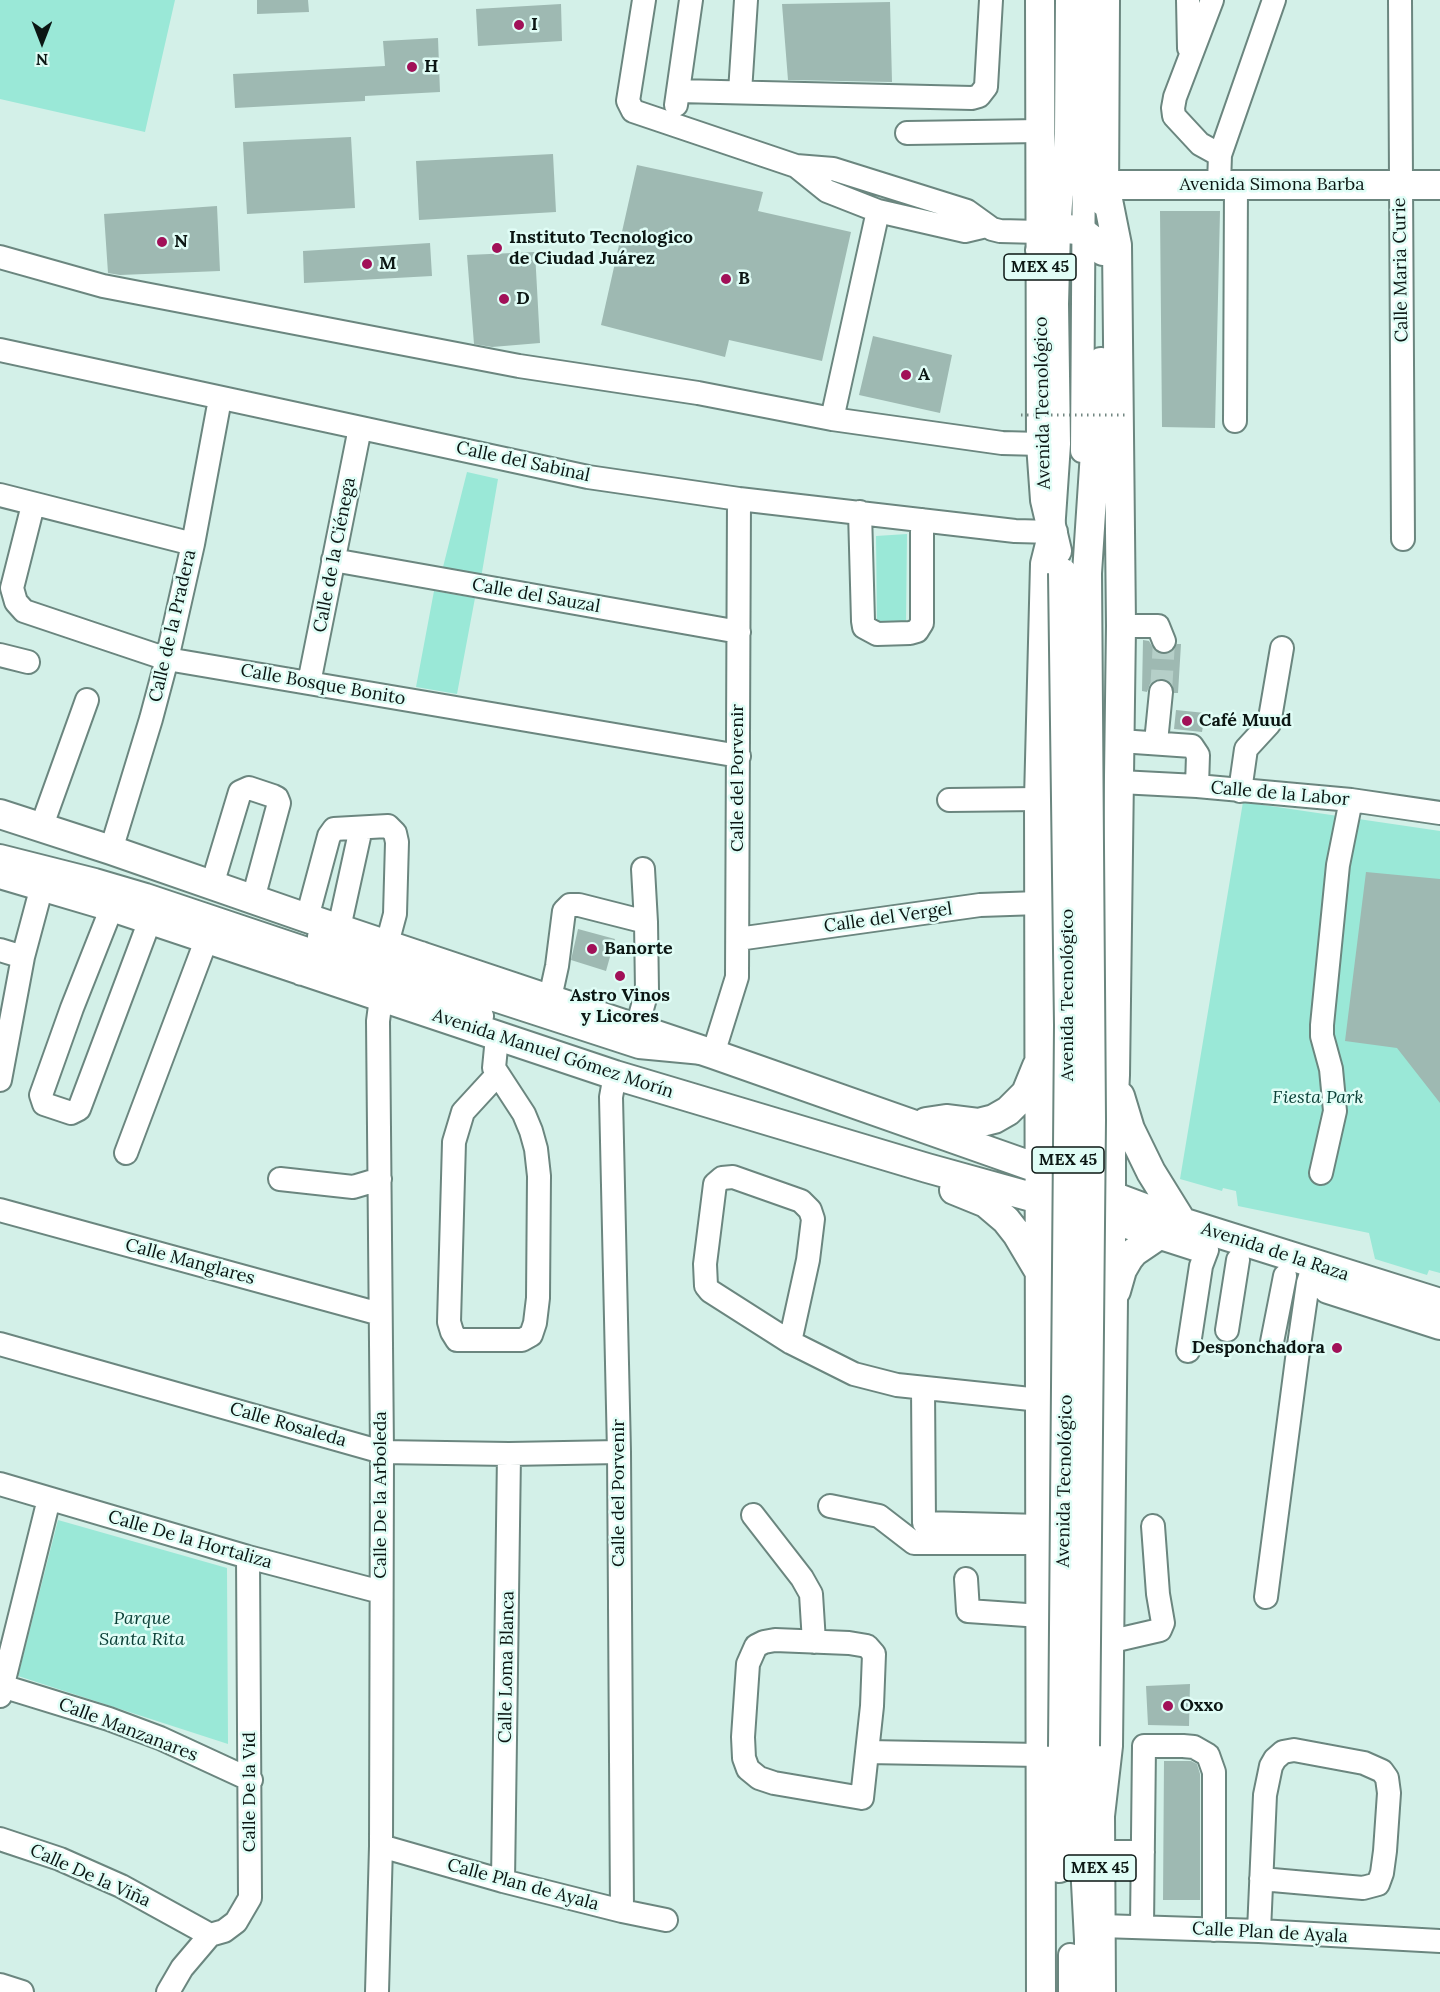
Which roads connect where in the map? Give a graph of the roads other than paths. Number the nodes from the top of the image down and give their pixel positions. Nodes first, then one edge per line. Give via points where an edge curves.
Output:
1 (644, 0) edge
2 (691, 0) edge
3 (746, 0) edge
4 (991, 0) edge
5 (1040, 0) edge
6 (1067, 0) edge
7 (1085, 0) edge
8 (1105, 0) edge
9 (1188, 0) edge
10 (1212, 0) edge
11 (1274, 0) edge
12 (1400, 0) edge
13 (1190, 59) junction
14 (678, 91) junction
15 (740, 92) junction
16 (674, 124) junction
17 (907, 133) dead end
18 (1040, 145) junction
19 (1220, 155) junction
20 (796, 166) junction
21 (1084, 183) junction
22 (1227, 184) junction
23 (1400, 185) junction
24 (1440, 185) edge
25 (878, 211) junction
26 (986, 226) junction
27 (1065, 239) junction
28 (0, 257) edge
29 (0, 350) edge
30 (220, 399) junction
31 (832, 419) junction
32 (1235, 422) dead end
33 (360, 428) junction
34 (1041, 444) junction
35 (0, 495) edge
36 (739, 499) junction
37 (33, 505) junction
38 (860, 512) junction
39 (922, 520) junction
40 (1053, 532) junction
41 (1403, 540) dead end
42 (193, 544) junction
43 (333, 560) junction
44 (1075, 573) junction
45 (1121, 626) junction
46 (739, 632) junction
47 (1164, 642) dead end
48 (1282, 648) dead end
49 (0, 655) edge
50 (167, 659) junction
51 (28, 662) dead end
52 (309, 683) junction
53 (1161, 692) tunnel mouth
54 (87, 700) dead end
55 (1120, 741) junction
56 (1156, 742) junction
57 (739, 756) junction
58 (1120, 782) junction
59 (1197, 786) junction
60 (1240, 791) junction
61 (1039, 799) junction
62 (949, 800) dead end
63 (1351, 800) junction
64 (1440, 813) edge
65 (0, 814) edge
66 (41, 828) junction
67 (361, 828) junction
68 (0, 842) edge
69 (111, 850) junction
70 (0, 856) edge
71 (643, 869) dead end
72 (0, 874) edge
73 (212, 885) junction
74 (42, 886) junction
75 (253, 899) junction
76 (1039, 903) junction
77 (112, 907) junction
78 (307, 918) junction
79 (150, 920) junction
80 (646, 922) junction
81 (207, 938) junction
82 (738, 939) junction
83 (0, 950) edge
84 (326, 950) junction
85 (23, 957) junction
86 (387, 973) junction
87 (550, 998) junction
88 (637, 1028) junction
89 (497, 1037) junction
90 (4, 1038) edge
91 (713, 1054) junction
92 (1039, 1061) junction
93 (497, 1075) junction
94 (615, 1075) junction
95 (1114, 1075) junction
96 (0, 1080) edge
97 (911, 1124) junction
98 (126, 1153) dead end
99 (1111, 1155) junction
100 (1040, 1159) junction
101 (927, 1168) junction
102 (1322, 1173) dead end
103 (280, 1179) dead end
104 (380, 1179) junction
105 (1041, 1199) junction
106 (0, 1210) edge
107 (1111, 1220) junction
108 (1171, 1229) junction
109 (1040, 1239) junction
110 (1207, 1250) junction
111 (1238, 1260) junction
112 (1041, 1274) junction
113 (1302, 1274) junction
114 (1113, 1299) junction
115 (381, 1314) junction
116 (1439, 1316) edge
117 (1227, 1330) dead end
118 (790, 1342) junction
119 (1272, 1342) dead end
120 (0, 1344) edge
121 (1188, 1351) dead end
122 (923, 1388) junction
123 (1040, 1400) junction
124 (382, 1452) junction
125 (619, 1452) junction
126 (509, 1454) junction
127 (0, 1484) edge
128 (49, 1499) junction
129 (830, 1506) dead end
130 (753, 1515) dead end
131 (1153, 1526) dead end
132 (1041, 1534) junction
133 (248, 1557) junction
134 (966, 1578) dead end
135 (381, 1593) junction
136 (1266, 1597) dead end
137 (1041, 1616) junction
138 (1109, 1640) junction
139 (814, 1642) junction
140 (1, 1691) edge
141 (1144, 1746) junction
142 (1074, 1749) junction
143 (867, 1752) junction
144 (251, 1780) junction
145 (0, 1839) edge
146 (381, 1846) junction
147 (1100, 1851) junction
148 (1143, 1851) junction
149 (1261, 1880) junction
150 (503, 1881) junction
151 (622, 1911) junction
152 (666, 1920) dead end
153 (1101, 1926) junction
154 (1142, 1927) junction
155 (1214, 1930) junction
156 (1259, 1931) junction
157 (210, 1935) junction
158 (1440, 1941) edge
159 (0, 1984) edge
160 (22, 1992) edge
161 (168, 1992) edge
162 (377, 1992) edge
163 (1041, 1992) edge
164 (1055, 1992) edge
165 (1070, 1992) edge
166 (1086, 1992) edge
167 (1101, 1992) edge

1 - 16 street via 629,106 640,115
2 - 14 street
3 - 15 street
4 - 15 street via 986,87 979,96
5 - 18 main road, Avenida Tecnológico / MEX 45
6 - 21 street via 1066,134
7 - 21 street
8 - 21 main road, Avenida Tecnológico / MEX 45
9 - 13 street
10 - 13 street
11 - 19 street
12 - 23 street, Calle Maria Curie
13 - 19 street via 1175,97 1173,116 1200,144
14 - 15 street
14 - 16 street
16 - 20 street
17 - 18 street
18 - 21 main road
18 - 27 main road, Avenida Tecnológico / MEX 45
19 - 22 street
20 - 25 street via 827,191
20 - 26 street via 833,169 967,211
21 - 22 main road, Avenida Simona Barba
21 - 27 main road, Avenida Tecnológico / MEX 45
21 - 27 street
21 - 45 main road via 1117,245
22 - 23 main road, Avenida Simona Barba
22 - 32 street
23 - 24 main road, Avenida Simona Barba
23 - 41 street, Calle Maria Curie
25 - 26 street via 965,231
25 - 31 street
26 - 27 street
27 - 34 main road, Avenida Tecnológico / MEX 45
27 - 40 street via 1057,304 1059,444
27 - 44 main road, Avenida Tecnológico / MEX 45 via 1100,376
28 - 31 street via 126,291 519,366 698,393
29 - 30 street, Calle del Sabinal
30 - 33 street, Calle del Sabinal
30 - 42 street, Calle de la Pradera
31 - 34 street via 1002,443
33 - 36 street, Calle del Sabinal via 588,477
33 - 43 street, Calle de la Ciénega
34 - 40 main road, Avenida Tecnológico / MEX 45 via 1045,500
35 - 37 street
36 - 38 street, Calle del Sabinal
36 - 46 street, Calle del Porvenir
37 - 42 street
37 - 50 street, Calle Bosque Bonito via 12,588 19,608
38 - 39 street, Calle del Sabinal
38 - 39 street via 863,621 864,627 877,634 910,633 922,623
39 - 40 street, Calle del Sabinal
40 - 44 main road, Avenida Tecnológico / MEX 45
40 - 61 main road via 1045,564
42 - 50 street, Calle de la Pradera
43 - 46 street, Calle del Sauzal
43 - 52 street, Calle de la Ciénega
44 - 142 main road, Avenida Tecnológico / MEX 45, bridge via 1069,1025
45 - 47 street via 1158,626
45 - 55 main road
46 - 57 street, Calle del Porvenir
48 - 60 street via 1269,724 1246,749
49 - 51 street
50 - 52 street, Calle Bosque Bonito
50 - 69 street, Calle de la Pradera
52 - 57 street, Calle Bosque Bonito
53 - 56 street
54 - 66 street
55 - 56 street
55 - 58 main road
56 - 59 street via 1192,746 1198,755
57 - 82 street, Calle del Porvenir
58 - 59 street, Calle de la Labor
58 - 95 main road
59 - 60 street, Calle de la Labor
60 - 63 street, Calle de la Labor
61 - 62 street
61 - 76 main road
63 - 64 street, Calle de la Labor
63 - 102 street via 1338,865 1322,1025 1335,1111
65 - 66 main road, Avenida Manuel Gómez Morín
66 - 69 main road, Avenida Manuel Gómez Morín
67 - 78 street, Calle De la Arboleda via 334,829 329,836
67 - 84 street
67 - 86 street, Calle De la Arboleda via 388,826 397,842 395,914
68 - 84 street via 104,868
69 - 73 main road, Avenida Manuel Gómez Morín
70 - 84 street via 146,895 316,952
71 - 80 street
72 - 74 main road, Avenida Manuel Gómez Morín
73 - 75 main road, Avenida Manuel Gómez Morín
73 - 75 street via 240,792 249,788 273,796 279,803
74 - 77 main road, Avenida Manuel Gómez Morín
74 - 85 street
75 - 78 main road, Avenida Manuel Gómez Morín
76 - 82 street, Calle del Vergel via 980,905
76 - 92 main road
77 - 79 main road, Avenida Manuel Gómez Morín
77 - 79 street via 41,1095 44,1104 71,1113 79,1109
78 - 84 main road, Avenida Manuel Gómez Morín
79 - 81 main road, Avenida Manuel Gómez Morín
80 - 87 street via 570,905 564,911
80 - 88 street via 647,991
81 - 84 main road, Avenida Manuel Gómez Morín
81 - 98 street
82 - 91 street, Calle del Porvenir via 737,977
83 - 85 street
84 - 86 main road, Avenida Manuel Gómez Morín
84 - 86 main road, Avenida Manuel Gómez Morín
85 - 90 street
86 - 87 main road, Avenida Manuel Gómez Morín via 421,956
86 - 89 main road, Avenida Manuel Gómez Morín
86 - 91 street via 639,1047
86 - 94 street via 542,1038
86 - 104 street, Calle De la Arboleda via 378,1021
87 - 88 main road, Avenida Manuel Gómez Morín
88 - 91 main road, Avenida Manuel Gómez Morín
89 - 93 street via 493,1060
89 - 94 main road, Avenida Manuel Gómez Morín
90 - 96 street
91 - 97 main road, Avenida Manuel Gómez Morín
92 - 97 main road via 1026,1093 994,1119 978,1123 945,1119
92 - 100 main road
93 - 93 street via 524,1114 536,1149 539,1176 535,1323 531,1335 522,1340 457,1340 449,1322 454,1142 463,1112
94 - 101 main road, Avenida Manuel Gómez Morín
94 - 125 street, Calle del Porvenir via 610,1097
95 - 99 main road
95 - 108 main road via 1130,1129 1151,1172
97 - 100 main road, Avenida Manuel Gómez Morín
99 - 100 main road via 1088,1169 1073,1172
99 - 107 main road
100 - 105 main road
100 - 107 main road
101 - 105 main road, Avenida Manuel Gómez Morín
101 - 112 main road via 946,1186 986,1203 1006,1220
103 - 104 street via 352,1186
104 - 115 street, Calle De la Arboleda
105 - 107 main road, Avenida Manuel Gómez Morín
105 - 109 main road
106 - 115 street, Calle Manglares
107 - 108 main road, Avenida de la Raza
107 - 109 main road via 1088,1227 1069,1224
107 - 114 main road
108 - 110 main road, Avenida de la Raza
108 - 113 main road, Avenida de la Raza
108 - 114 main road via 1129,1258
109 - 112 main road
110 - 111 main road, Avenida de la Raza
110 - 121 street
111 - 113 main road, Avenida de la Raza
111 - 117 street
112 - 123 main road
113 - 116 main road, Avenida de la Raza
113 - 119 street
113 - 136 street
114 - 138 main road
115 - 124 street, Calle De la Arboleda
118 - 118 street via 706,1286 705,1264 716,1184 722,1178 732,1177 792,1198 810,1210 813,1219 808,1260
118 - 122 street via 854,1374
120 - 124 street, Calle Rosaleda
122 - 123 street
122 - 132 street via 924,1523
123 - 132 main road
124 - 126 street, Calle Rosaleda
124 - 135 street, Calle De la Arboleda
125 - 126 street, Calle Rosaleda
125 - 151 street, Calle del Porvenir
126 - 150 street, Calle Loma Blanca
127 - 128 street, Calle De la Hortaliza
128 - 133 street, Calle De la Hortaliza
128 - 140 street
129 - 132 street via 879,1516 914,1543
130 - 139 street via 811,1594
131 - 138 street via 1163,1623 1160,1630
132 - 137 main road
133 - 135 street, Calle De la Hortaliza
133 - 144 street, Calle De la Vid
134 - 137 street via 968,1611
135 - 146 street, Calle De la Arboleda
137 - 142 main road
138 - 142 main road
139 - 143 street via 867,1646 874,1654
139 - 143 street via 764,1642 751,1654 743,1737 745,1764 753,1775 766,1781 862,1798
140 - 144 street, Calle Manzanares via 109,1719
141 - 142 street
141 - 148 street
141 - 155 street via 1194,1747 1208,1755 1212,1764
142 - 143 street
142 - 147 main road, Avenida Tecnológico / MEX 45 via 1100,1816
142 - 163 main road
142 - 164 main road, Avenida Tecnológico / MEX 45
142 - 165 street via 1068,1813
142 - 166 street
144 - 157 street, Calle De la Vid via 250,1898 236,1922
145 - 157 street, Calle De la Viña via 60,1859 121,1886
146 - 150 street, Calle Plan de Ayala
146 - 162 street, Calle De la Arboleda
147 - 148 street
147 - 153 main road, Avenida Tecnológico / MEX 45
148 - 154 street
149 - 149 street via 1266,1784 1271,1766 1282,1752 1294,1750 1364,1763 1382,1771 1389,1793 1378,1884 1363,1888
149 - 156 street
150 - 151 street, Calle Plan de Ayala
151 - 152 street, Calle Plan de Ayala
153 - 154 street, Calle Plan de Ayala
153 - 167 main road, Avenida Tecnológico / MEX 45
154 - 155 street, Calle Plan de Ayala
155 - 156 street, Calle Plan de Ayala
156 - 158 street, Calle Plan de Ayala
157 - 161 street, Calle De la Vid
159 - 160 street

